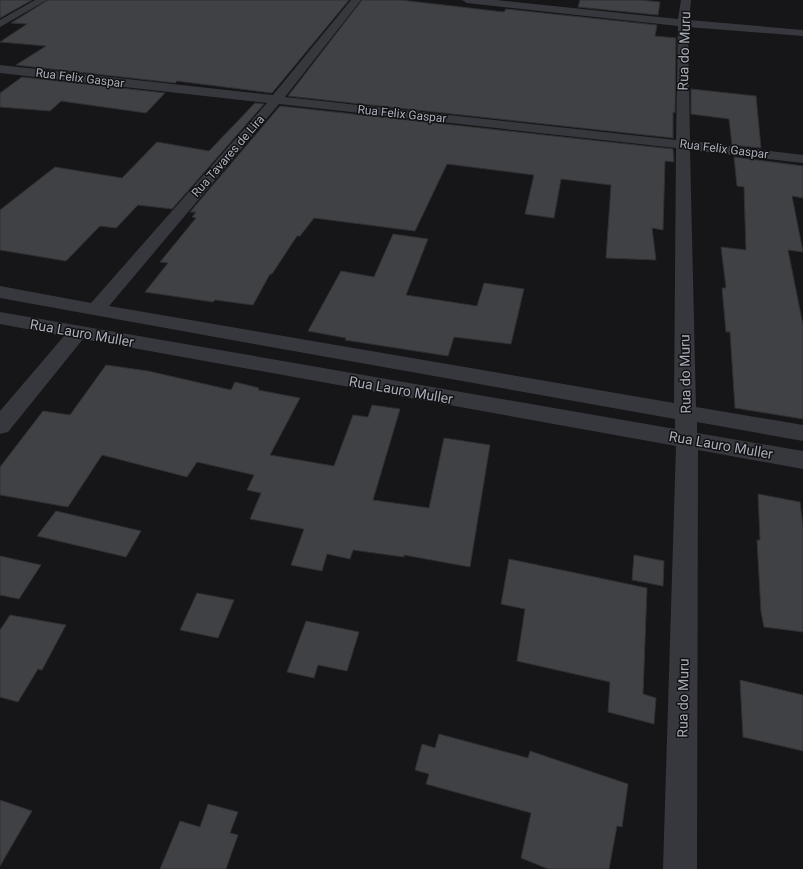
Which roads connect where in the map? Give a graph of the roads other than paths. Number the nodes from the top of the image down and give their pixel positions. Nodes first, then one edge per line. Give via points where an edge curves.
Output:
1 (42, 0) edge
2 (356, 0) edge
3 (467, 0) edge
4 (686, 0) edge
5 (684, 23) junction
6 (0, 24) edge
7 (803, 33) edge
8 (0, 69) edge
9 (275, 100) junction
10 (683, 144) junction
11 (803, 159) edge
12 (0, 292) edge
13 (96, 309) junction
14 (0, 318) edge
15 (78, 332) junction
16 (685, 414) junction
17 (0, 426) edge
18 (803, 433) edge
19 (687, 439) junction
20 (803, 460) edge
21 (680, 869) edge

1 - 6 street
2 - 9 street, Rua Tavares de Lira
3 - 5 street
4 - 5 street, Rua do Muru
5 - 7 street
5 - 10 street, Rua do Muru
8 - 9 street, Rua Felix Gaspar
9 - 10 street, Rua Felix Gaspar
9 - 13 street, Rua Tavares de Lira
10 - 11 street, Rua Felix Gaspar
10 - 16 street, Rua do Muru
12 - 13 street, Rua Lauro Muller
13 - 16 street, Rua Lauro Muller
14 - 15 street, Rua Lauro Muller
15 - 17 street
15 - 19 street, Rua Lauro Muller
16 - 18 street, Rua Lauro Muller
16 - 19 street, Rua do Muru
19 - 20 street, Rua Lauro Muller
19 - 21 street, Rua do Muru

